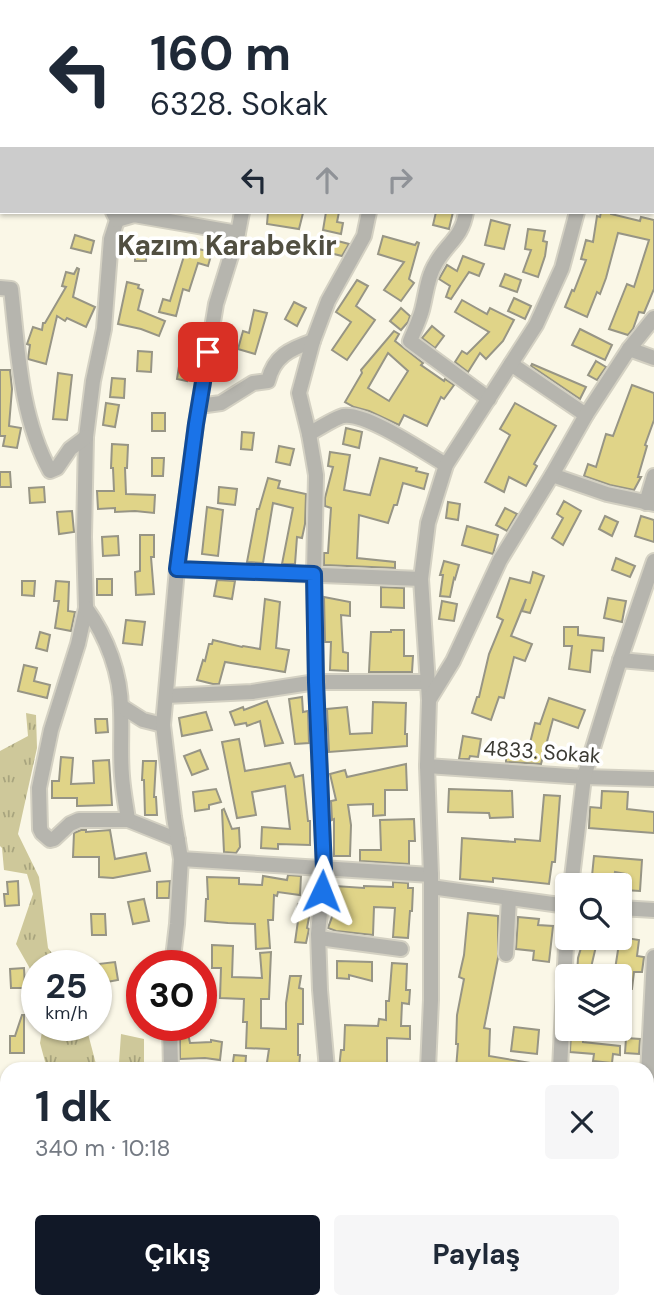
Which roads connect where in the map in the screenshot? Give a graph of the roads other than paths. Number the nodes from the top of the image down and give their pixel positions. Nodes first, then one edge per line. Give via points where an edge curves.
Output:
1 (242, 214) edge
2 (369, 214) edge
3 (466, 214) edge
4 (576, 214) edge
5 (115, 216) edge
6 (237, 233) junction
7 (0, 288) edge
8 (654, 317) edge
9 (313, 341) junction
10 (629, 349) junction
11 (654, 358) edge
12 (511, 364) junction
13 (489, 399) junction
14 (199, 406) junction
15 (586, 415) junction
16 (309, 434) junction
17 (86, 437) junction
18 (446, 465) junction
19 (552, 475) junction
20 (654, 476) edge
21 (650, 503) edge
22 (654, 561) edge
23 (177, 569) junction
24 (314, 574) junction
25 (421, 579) junction
26 (86, 608) junction
27 (620, 660) junction
28 (654, 663) edge
29 (316, 682) junction
30 (427, 682) junction
31 (166, 696) junction
32 (429, 700) junction
33 (121, 706) junction
34 (163, 725) junction
35 (427, 766) junction
36 (584, 777) junction
37 (654, 779) edge
38 (128, 820) junction
39 (177, 840) junction
40 (181, 859) junction
41 (324, 869) junction
42 (573, 873) edge
43 (430, 881) junction
44 (509, 898) junction
45 (555, 904) edge
46 (632, 909) edge
47 (654, 910) edge
48 (318, 938) junction
49 (401, 949) dead end
50 (174, 950) edge
51 (566, 950) edge
52 (506, 954) dead end
53 (654, 957) edge
54 (170, 1041) edge
55 (170, 1062) edge
56 (326, 1062) edge
57 (428, 1062) edge
58 (560, 1062) edge
59 (649, 1062) edge

1 - 6 street
2 - 9 street via 364,236 328,301
3 - 13 street via 455,240 436,263 410,341
4 - 12 street via 562,268 536,325
5 - 6 street via 134,215
5 - 17 street via 104,329
6 - 14 street via 216,304
7 - 17 street via 11,289 27,414 50,471
8 - 10 street
9 - 14 street via 290,349 271,368 268,381 253,383 221,403
9 - 16 street via 299,393
10 - 11 street
10 - 15 street
12 - 13 street
12 - 15 street
13 - 18 street
14 - 23 street
15 - 19 street
16 - 18 street via 343,416 365,419
16 - 24 street via 316,475
17 - 26 street
18 - 25 street via 428,523
19 - 21 street
19 - 32 street via 500,560 453,661
20 - 21 street
22 - 27 street
23 - 24 street
23 - 31 street
24 - 25 street
24 - 29 street
25 - 30 street
26 - 33 street via 110,650
26 - 38 street via 51,730 39,788 40,829 50,840 79,820
27 - 28 street
27 - 36 street
29 - 30 street
29 - 31 street via 252,692
29 - 41 street
30 - 32 street
31 - 34 street
32 - 35 street
33 - 34 street via 143,720
33 - 38 street via 121,775
34 - 39 street
35 - 36 street, 4833. Sokak
35 - 43 street
36 - 37 street, 4833. Sokak
36 - 42 street
38 - 39 street
39 - 40 street
40 - 41 street
40 - 50 street
41 - 43 street
41 - 48 street
43 - 44 street
43 - 57 street
44 - 45 street
44 - 52 street
46 - 47 street
48 - 49 street
48 - 56 street
51 - 58 street
53 - 59 street
54 - 55 street

